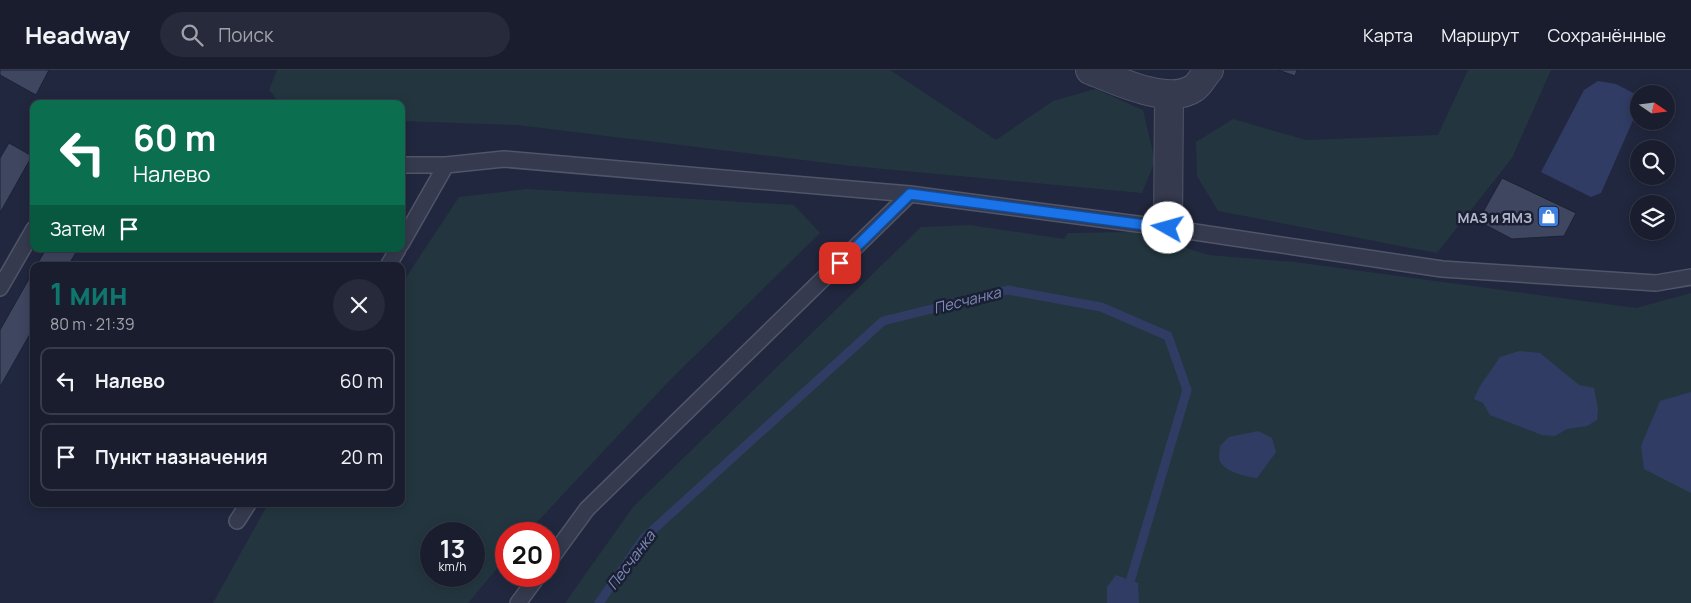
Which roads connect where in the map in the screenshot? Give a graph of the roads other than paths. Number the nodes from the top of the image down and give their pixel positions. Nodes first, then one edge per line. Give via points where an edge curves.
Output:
1 (1090, 70) edge
2 (1209, 70) edge
3 (1169, 95) junction
4 (405, 165) edge
5 (446, 165) junction
6 (910, 194) junction
7 (1168, 228) junction
8 (30, 236) edge
9 (405, 237) edge
10 (1691, 277) edge
11 (0, 288) edge
12 (246, 507) edge
13 (237, 521) dead end
14 (560, 547) edge
15 (530, 587) edge
16 (518, 603) edge

1 - 3 street via 1144,90
2 - 3 street via 1194,89
3 - 7 street
4 - 5 lane
5 - 6 lane via 504,159
5 - 9 lane
6 - 7 lane
6 - 14 lane via 588,509
7 - 10 lane via 1442,269 1656,283
8 - 11 lane
12 - 13 lane
15 - 16 lane

